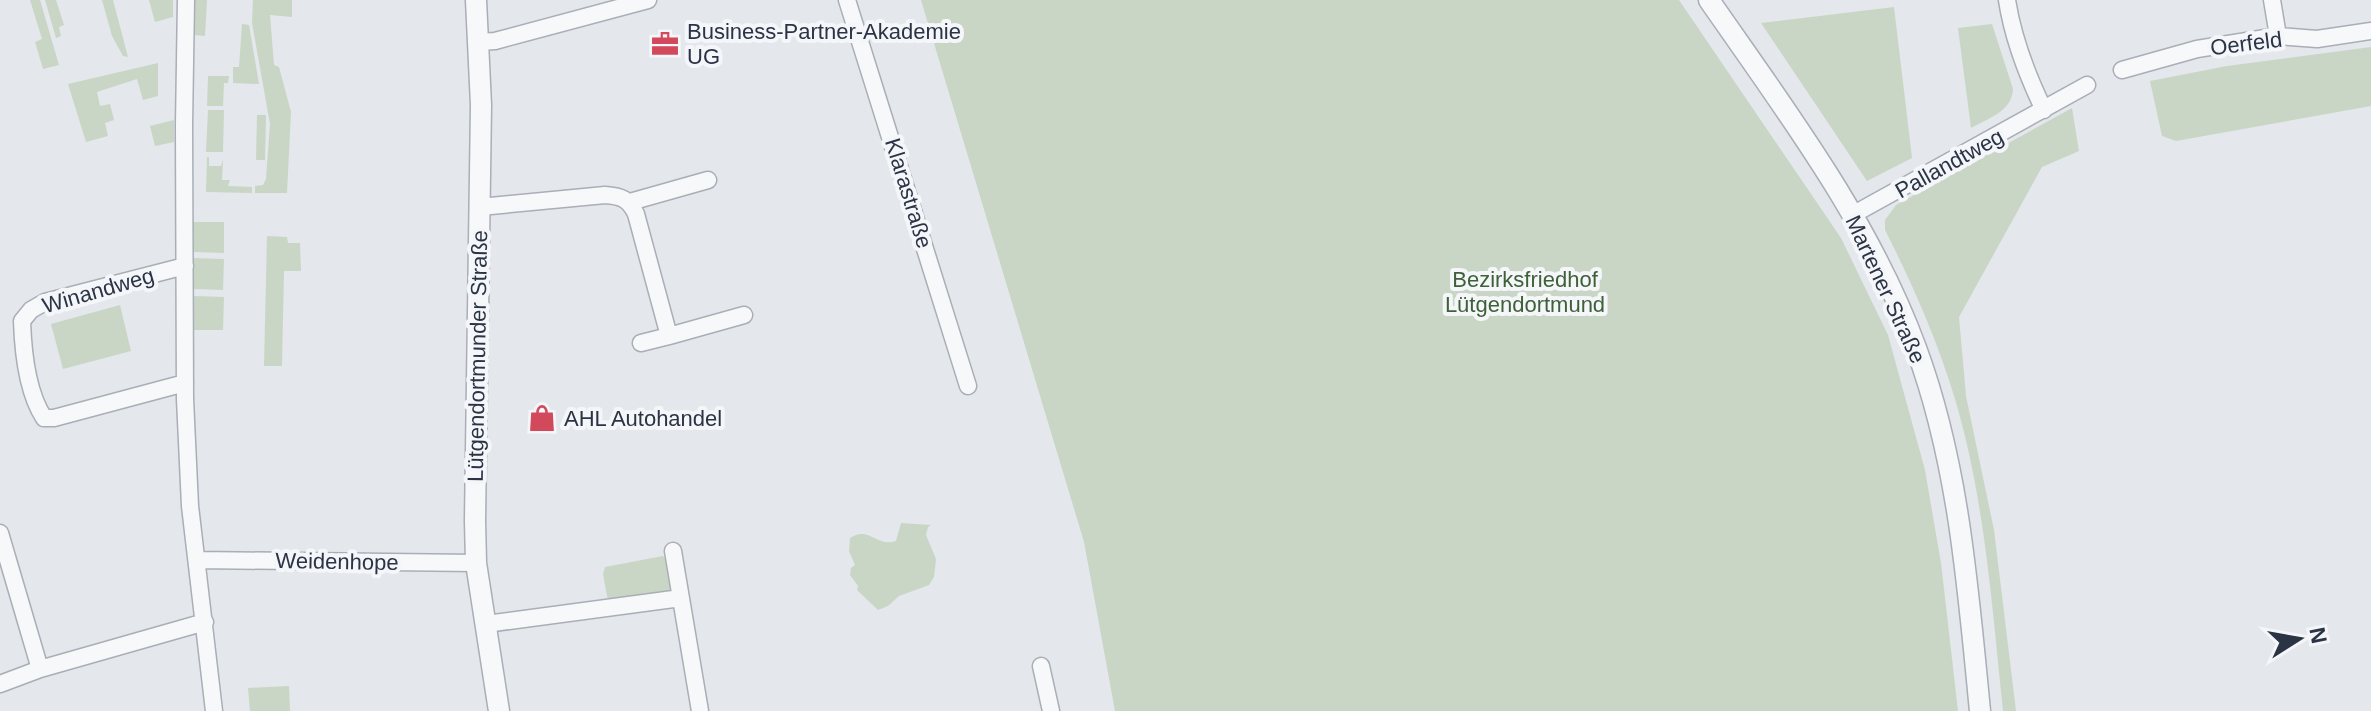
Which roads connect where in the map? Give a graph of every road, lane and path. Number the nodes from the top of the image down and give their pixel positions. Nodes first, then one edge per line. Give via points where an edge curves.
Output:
1 (186, 0) edge
2 (476, 0) edge
3 (648, 0) edge
4 (847, 0) edge
5 (1709, 0) edge
6 (2007, 0) edge
7 (2272, 0) edge
8 (2371, 31) edge
9 (2278, 36) junction
10 (479, 42) junction
11 (2122, 70) dead end
12 (2087, 85) dead end
13 (2044, 110) junction
14 (708, 180) dead end
15 (630, 202) junction
16 (480, 207) junction
17 (1854, 214) junction
18 (185, 266) junction
19 (744, 315) dead end
20 (669, 336) junction
21 (641, 343) dead end
22 (185, 383) junction
23 (968, 386) dead end
24 (0, 533) edge
25 (673, 551) dead end
26 (197, 560) junction
27 (476, 563) junction
28 (681, 598) junction
29 (205, 622) junction
30 (486, 624) junction
31 (1041, 666) dead end
32 (40, 669) junction
33 (0, 684) edge
34 (214, 711) edge
35 (499, 711) edge
36 (700, 711) edge
37 (1051, 711) edge
38 (1980, 711) edge

1 - 18 street, Winandweg
2 - 10 street, Lütgendortmunder Straße
3 - 10 street
4 - 23 street, Klarastraße
5 - 17 street, Martener Straße
6 - 13 street via 2027,73
7 - 9 street
8 - 9 street, Oerfeld via 2317,39
9 - 11 street, Oerfeld via 2197,49
10 - 16 street, Lütgendortmunder Straße
12 - 13 street, Pallandtweg
13 - 17 street, Pallandtweg
14 - 15 street
15 - 16 street via 605,195
15 - 20 street
16 - 27 street, Lütgendortmunder Straße
17 - 38 street, Martener Straße via 1897,301 1934,402 1953,486
18 - 22 street, Winandweg
18 - 22 street, Winandweg via 45,302 22,321 23,349 44,418
19 - 20 street
20 - 21 street
22 - 26 street, Winandweg
24 - 32 street
25 - 28 street
26 - 27 street, Weidenhope
26 - 29 street, Winandweg
27 - 30 street, Lütgendortmunder Straße
28 - 30 street
28 - 36 street
29 - 32 street
29 - 34 street, Winandweg
30 - 35 street, Lütgendortmunder Straße
31 - 37 street
32 - 33 street

